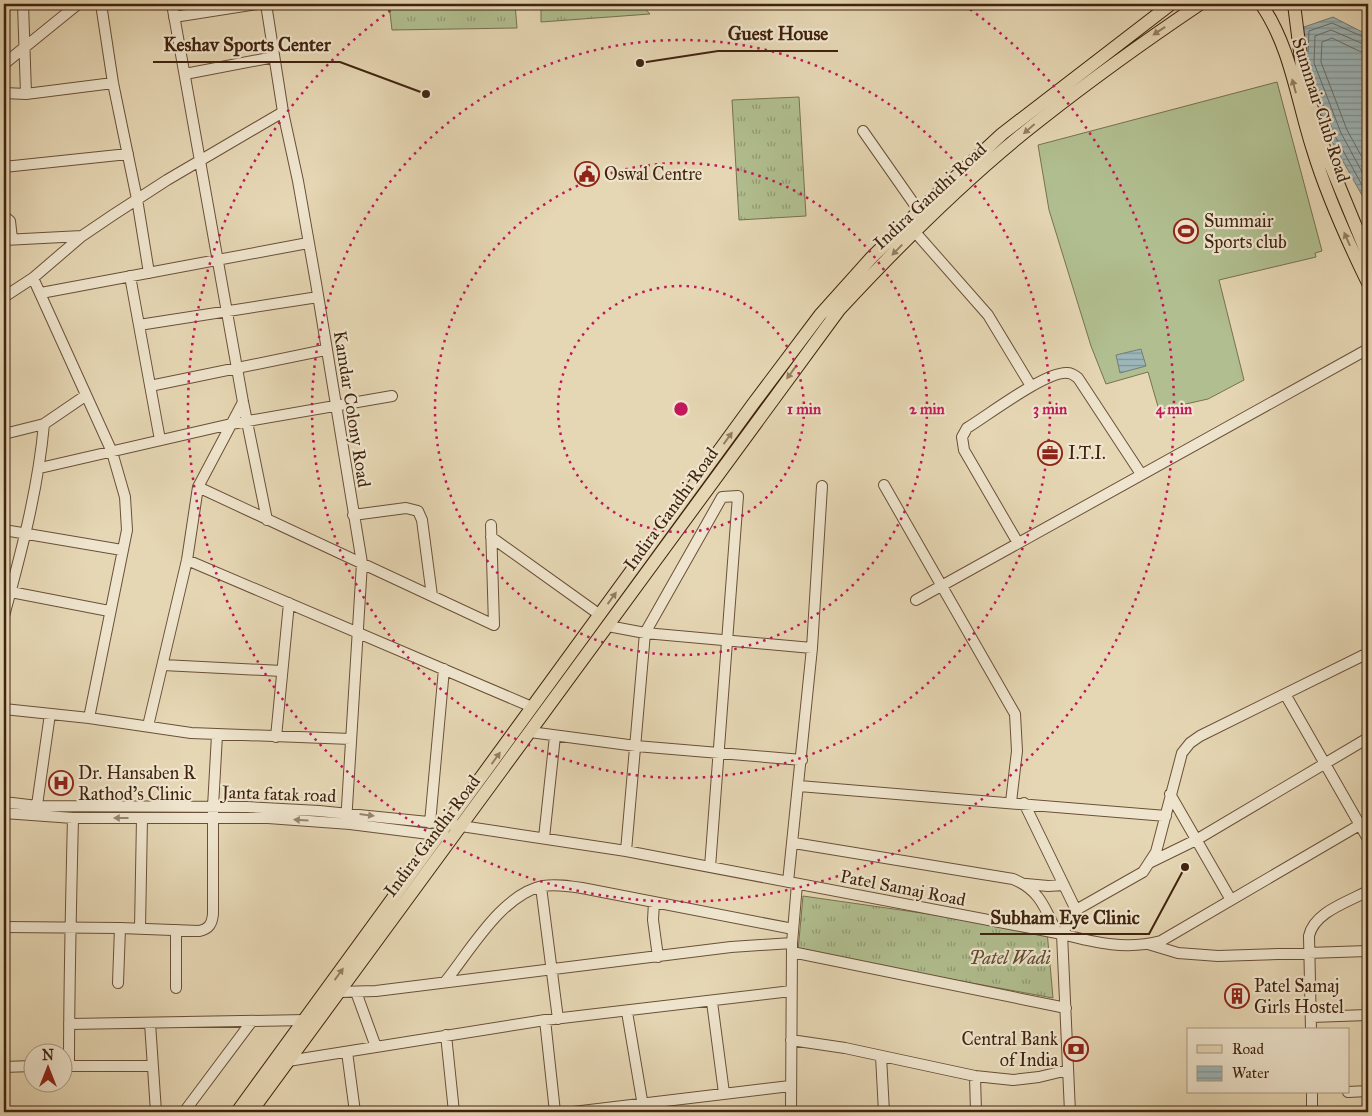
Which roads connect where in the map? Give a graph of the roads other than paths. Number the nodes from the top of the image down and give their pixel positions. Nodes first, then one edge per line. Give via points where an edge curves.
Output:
1 (23, 4) edge
2 (78, 4) edge
3 (101, 4) edge
4 (172, 4) edge
5 (257, 4) edge
6 (266, 4) edge
7 (1171, 4) edge
8 (1200, 4) edge
9 (1261, 4) edge
10 (1294, 4) edge
11 (174, 17) junction
12 (24, 48) junction
13 (274, 57) junction
14 (4, 64) edge
15 (185, 74) junction
16 (113, 83) junction
17 (4, 93) edge
18 (26, 94) junction
19 (283, 112) junction
20 (863, 131) dead end
21 (128, 154) junction
22 (201, 159) junction
23 (4, 167) edge
24 (137, 199) junction
25 (919, 211) junction
26 (4, 216) edge
27 (915, 232) junction
28 (82, 236) junction
29 (8, 240) edge
30 (308, 244) junction
31 (1368, 256) edge
32 (218, 260) junction
33 (149, 273) junction
34 (130, 276) junction
35 (33, 278) junction
36 (1368, 283) edge
37 (41, 293) junction
38 (4, 297) edge
39 (318, 297) junction
40 (227, 311) junction
41 (139, 325) junction
42 (1368, 349) edge
43 (326, 350) junction
44 (237, 368) junction
45 (150, 386) junction
46 (1031, 386) junction
47 (85, 396) junction
48 (392, 396) dead end
49 (243, 402) junction
50 (336, 406) junction
51 (247, 422) junction
52 (44, 424) junction
53 (231, 424) junction
54 (4, 434) edge
55 (160, 440) junction
56 (112, 452) junction
57 (40, 468) junction
58 (1141, 474) junction
59 (884, 485) dead end
60 (822, 486) dead end
61 (198, 487) junction
62 (353, 515) junction
63 (267, 520) junction
64 (491, 525) dead end
65 (4, 530) edge
66 (24, 534) junction
67 (491, 537) junction
68 (1018, 543) junction
69 (122, 550) junction
70 (188, 560) junction
71 (362, 563) junction
72 (942, 586) junction
73 (10, 592) junction
74 (432, 596) junction
75 (916, 600) dead end
76 (289, 604) junction
77 (109, 611) junction
78 (600, 615) junction
79 (4, 616) edge
80 (608, 626) junction
81 (358, 632) junction
82 (646, 633) junction
83 (728, 640) junction
84 (812, 648) junction
85 (1368, 653) edge
86 (163, 664) junction
87 (444, 669) junction
88 (282, 671) junction
89 (1285, 694) junction
90 (532, 707) junction
91 (4, 708) edge
92 (50, 714) junction
93 (89, 718) junction
94 (148, 726) junction
95 (530, 732) junction
96 (217, 735) junction
97 (555, 736) junction
98 (276, 738) junction
99 (1368, 738) edge
100 (351, 739) junction
101 (636, 746) junction
102 (719, 752) junction
103 (802, 760) junction
104 (1325, 764) junction
105 (800, 786) junction
106 (1170, 794) junction
107 (4, 802) edge
108 (1011, 802) junction
109 (1024, 803) junction
110 (213, 807) junction
111 (36, 811) junction
112 (4, 813) edge
113 (1166, 816) junction
114 (73, 818) junction
115 (142, 818) junction
116 (346, 818) junction
117 (214, 819) junction
118 (430, 823) junction
119 (1364, 823) edge
120 (448, 824) junction
121 (462, 826) junction
122 (440, 835) junction
123 (454, 837) junction
124 (544, 838) junction
125 (1368, 839) edge
126 (1196, 840) junction
127 (794, 843) junction
128 (626, 851) junction
129 (1151, 862) junction
130 (710, 867) junction
131 (792, 883) junction
132 (1026, 884) junction
133 (1064, 884) junction
134 (541, 887) junction
135 (1368, 891) edge
136 (1230, 900) junction
137 (654, 902) junction
138 (1076, 910) junction
139 (4, 927) edge
140 (70, 928) junction
141 (120, 928) junction
142 (140, 928) junction
143 (793, 929) junction
144 (176, 930) junction
145 (1060, 934) junction
146 (1148, 944) junction
147 (792, 948) junction
148 (1368, 951) edge
149 (1309, 953) junction
150 (658, 957) junction
151 (552, 968) junction
152 (445, 982) junction
153 (118, 983) dead end
154 (176, 988) dead end
155 (791, 991) junction
156 (332, 992) junction
157 (356, 992) junction
158 (712, 1002) junction
159 (1066, 1008) junction
160 (627, 1012) junction
161 (1368, 1015) edge
162 (1310, 1017) junction
163 (558, 1019) junction
164 (306, 1020) junction
165 (545, 1020) junction
166 (252, 1021) junction
167 (150, 1023) junction
168 (69, 1024) junction
169 (1311, 1028) edge
170 (446, 1035) junction
171 (791, 1040) junction
172 (68, 1044) edge
173 (376, 1047) junction
174 (346, 1052) junction
175 (881, 1056) junction
176 (288, 1061) junction
177 (274, 1063) junction
178 (22, 1066) edge
179 (72, 1066) edge
180 (153, 1066) junction
181 (4, 1067) edge
182 (1068, 1070) junction
183 (975, 1076) junction
184 (790, 1086) junction
185 (1368, 1091) edge
186 (1350, 1092) edge
187 (724, 1093) junction
188 (1312, 1094) edge
189 (255, 1105) edge
190 (643, 1108) edge
191 (156, 1112) edge
192 (184, 1112) edge
193 (237, 1112) edge
194 (355, 1112) edge
195 (454, 1112) edge
196 (555, 1112) edge
197 (573, 1112) edge
198 (791, 1112) edge
199 (884, 1112) edge
200 (976, 1112) edge
201 (1070, 1112) edge
202 (1312, 1112) edge

1 - 12 street
2 - 12 street
3 - 16 street
4 - 11 street
5 - 11 street
6 - 13 street, Kamdar Colony Road
7 - 25 main road, Indira Gandhi Road via 1002,134
8 -> 27 main road, Indira Gandhi Road via 1039,120
36 -> 9 main road, Summair Club Road via 1345,236 1314,152 1285,49 1273,21
10 - 31 main road, Summair Club Road via 1304,83 1326,154
11 - 15 street
12 - 14 street
12 - 18 street
13 - 15 street
13 - 19 street, Kamdar Colony Road
15 - 22 street
16 - 18 street
16 - 21 street
17 - 18 street
19 - 22 street
19 - 30 street, Kamdar Colony Road
20 - 25 street
21 - 23 street
21 - 24 street
22 - 24 street
22 - 32 street
24 - 28 street
24 - 33 street
78 -> 25 main road, Indira Gandhi Road via 820,315
26 - 29 street via 10,221
27 - 46 street via 988,315
27 -> 80 main road, Indira Gandhi Road via 839,310
28 - 29 street
28 - 35 street
30 - 32 street
30 - 39 street, Kamdar Colony Road
32 - 33 street
32 - 40 street
33 - 34 street
34 - 37 street
34 - 41 street
35 - 37 street
35 - 38 street
37 - 47 street
39 - 40 street
39 - 43 street, Kamdar Colony Road
40 - 41 street
40 - 44 street
41 - 45 street
42 - 58 street
43 - 44 street
43 - 50 street, Kamdar Colony Road
44 - 45 street
44 - 49 street
45 - 55 street
46 - 58 street via 1062,373 1070,372 1078,378
46 - 68 street via 967,428 962,437 964,450
47 - 52 street
47 - 56 street
48 - 50 street
49 - 51 street
49 - 53 street
50 - 51 street
50 - 62 street, Kamdar Colony Road
51 - 53 street
51 - 63 street
52 - 54 street
52 - 57 street
53 - 55 street
53 - 61 street
55 - 56 street
56 - 57 street
56 - 69 street via 127,514
57 - 66 street
58 - 68 street
59 - 72 street
60 - 84 street
61 - 63 street
61 - 70 street
62 - 71 street, Kamdar Colony Road
62 - 74 street via 406,508 418,511
63 - 71 street
64 - 67 street
65 - 66 street
66 - 69 street
66 - 73 street
67 - 74 street via 494,625
67 - 78 street
68 - 72 street
69 - 77 street
70 - 76 street
70 - 86 street
71 - 74 street
71 - 81 street, Kamdar Colony Road
72 - 75 street
72 - 108 street via 1015,714 1017,751
73 - 77 street
73 - 79 street
76 - 81 street
76 - 88 street
77 - 93 street
78 - 90 main road, Indira Gandhi Road
80 - 82 street
80 - 95 main road, Indira Gandhi Road
81 - 87 street
81 - 100 street, Kamdar Colony Road
82 - 83 street
82 - 83 street via 722,497 738,496
82 - 101 street
83 - 84 street
83 - 102 street
84 - 103 street
85 - 89 street
86 - 88 street
86 - 94 street
87 - 90 street
87 - 118 street
88 - 98 street
89 - 104 street
89 - 106 street via 1190,743 1182,753
120 -> 90 main road, Indira Gandhi Road
91 - 92 street
92 - 93 street
92 - 111 street
93 - 94 street
94 - 96 street
95 - 97 street
95 - 121 main road, Indira Gandhi Road
96 - 98 street
96 - 110 street
97 - 101 street
97 - 124 street
98 - 100 street
99 - 104 street
100 - 116 street, Kamdar Colony Road
101 - 102 street
101 - 128 street
102 - 103 street
102 - 130 street
103 - 105 street
104 - 119 street
104 - 126 street
105 - 108 street
105 - 127 street
106 - 113 street
106 - 126 street
107 - 111 street, Janta fatak road
108 - 109 street
109 - 113 street
109 - 133 street
110 - 111 street, Janta fatak road
110 - 116 street, Janta fatak road via 247,807
110 - 117 street
111 - 112 street
111 - 114 street
113 - 129 street
115 -> 114 street
114 - 140 street
115 - 117 street
115 - 142 street
116 -> 117 street
116 -> 118 street, Janta fatak road
116 - 122 street
117 - 144 street via 213,922 207,929 199,931
118 - 120 street, Janta fatak road
119 - 125 street
119 - 136 street, Patel Samaj Road
120 - 121 street, Janta fatak road
120 - 122 main road, Indira Gandhi Road
121 - 123 main road, Indira Gandhi Road
121 - 124 street, Patel Samaj Road
122 - 123 street
156 -> 122 main road, Indira Gandhi Road
123 - 156 main road, Indira Gandhi Road
124 - 128 street, Patel Samaj Road
126 - 129 street
126 - 136 street
127 - 131 street
127 - 132 street via 1013,879
128 - 130 street, Patel Samaj Road
129 - 138 street via 1143,872
130 - 131 street, Patel Samaj Road
131 - 143 street
131 - 145 street, Patel Samaj Road
132 - 133 street
132 - 145 street via 1043,904
133 - 138 street
134 - 137 street via 564,885
134 - 151 street
134 - 152 street via 526,892 502,910
135 - 149 street via 1314,923 1309,936
136 - 146 street, Patel Samaj Road via 1162,941
137 - 143 street
137 - 150 street
138 - 145 street
139 - 140 street
140 - 141 street
140 - 168 street
141 - 142 street
141 - 153 street
142 - 144 street
143 - 147 street
144 - 154 street
145 - 146 street, Patel Samaj Road via 1103,944
145 - 159 street
146 - 149 street via 1178,953 1218,956
147 - 150 street via 731,947
147 - 155 street
147 - 159 street
148 - 149 street
149 - 162 street
150 - 151 street
151 - 152 street
151 - 163 street
152 - 157 street
155 - 158 street
155 - 171 street
156 - 157 street
156 - 164 main road, Indira Gandhi Road
156 - 176 main road, Indira Gandhi Road
157 - 173 street
158 - 160 street
158 - 187 street
159 - 182 street
160 - 163 street
160 - 190 street
161 - 162 street
162 - 169 street
163 - 165 street
164 - 166 street
164 - 177 main road, Indira Gandhi Road
165 - 170 street
165 - 196 street
166 - 167 street
166 - 192 street
167 - 168 street
167 - 180 street
168 - 172 street
170 - 173 street
170 - 195 street
171 - 175 street
171 - 184 street
173 - 174 street
174 - 176 street
174 - 194 street
175 - 183 street
175 - 199 street
176 - 177 main road
176 - 189 main road, Indira Gandhi Road
177 - 189 main road, Indira Gandhi Road
178 - 181 street
179 - 180 street
180 - 191 street
182 - 183 street via 1014,1080
182 - 201 street
183 - 200 street
184 - 187 street
184 - 198 street
185 - 186 street
187 - 190 street
188 - 202 street
189 - 193 main road, Indira Gandhi Road
190 - 197 street

